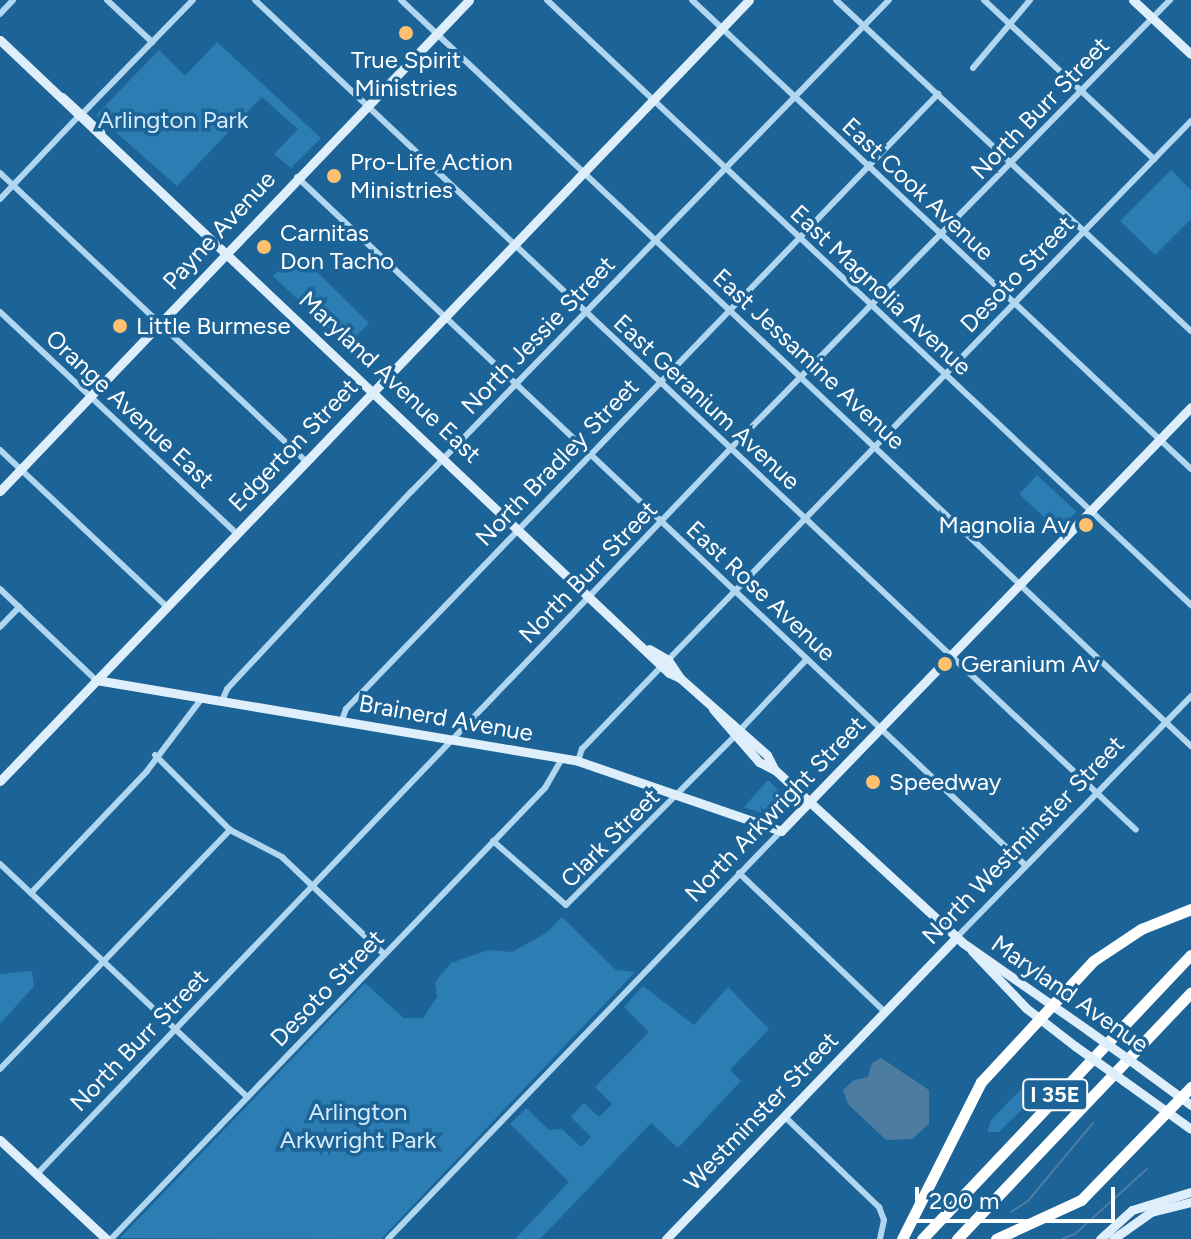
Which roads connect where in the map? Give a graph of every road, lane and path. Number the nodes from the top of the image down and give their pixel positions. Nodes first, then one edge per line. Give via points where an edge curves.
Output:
1 (13, 0) edge
2 (107, 0) edge
3 (193, 0) edge
4 (255, 0) edge
5 (401, 0) edge
6 (469, 0) edge
7 (547, 0) edge
8 (692, 0) edge
9 (749, 0) edge
10 (836, 0) edge
11 (889, 0) edge
12 (984, 0) edge
13 (1030, 0) edge
14 (1133, 0) edge
15 (1170, 0) edge
16 (0, 14) edge
17 (1153, 18) junction
18 (1008, 22) junction
19 (864, 26) junction
20 (722, 28) junction
21 (437, 34) junction
22 (0, 40) edge
23 (152, 42) junction
24 (1191, 54) edge
25 (973, 68) dead end
26 (1082, 91) junction
27 (938, 94) junction
28 (794, 98) junction
29 (653, 100) junction
30 (367, 106) junction
31 (81, 115) junction
32 (1191, 121) edge
33 (1154, 159) junction
34 (1011, 163) junction
35 (868, 167) junction
36 (726, 168) junction
37 (582, 172) junction
38 (0, 173) edge
39 (297, 177) junction
40 (13, 186) junction
41 (0, 199) edge
42 (1085, 231) junction
43 (941, 234) junction
44 (799, 237) junction
45 (655, 240) junction
46 (513, 243) junction
47 (227, 252) junction
48 (1015, 303) junction
49 (872, 306) junction
50 (730, 309) junction
51 (0, 312) edge
52 (586, 313) junction
53 (444, 316) junction
54 (159, 322) junction
55 (1191, 331) edge
56 (944, 374) junction
57 (802, 378) junction
58 (658, 382) junction
59 (516, 385) junction
60 (374, 389) junction
61 (90, 396) junction
62 (1191, 407) edge
63 (1159, 439) junction
64 (874, 446) junction
65 (730, 449) junction
66 (0, 450) edge
67 (589, 453) junction
68 (445, 456) junction
69 (305, 460) junction
70 (21, 469) junction
71 (1191, 469) edge
72 (0, 491) edge
73 (1090, 510) junction
74 (805, 519) junction
75 (662, 522) junction
76 (519, 527) junction
77 (236, 533) junction
78 (1020, 584) junction
79 (0, 589) edge
80 (735, 590) junction
81 (591, 595) junction
82 (1191, 605) edge
83 (166, 606) junction
84 (19, 607) junction
85 (0, 627) edge
86 (950, 656) junction
87 (807, 659) junction
88 (665, 663) junction
89 (96, 680) junction
90 (1191, 696) edge
91 (202, 698) junction
92 (222, 701) junction
93 (342, 720) junction
94 (1166, 721) junction
95 (880, 729) junction
96 (737, 733) junction
97 (453, 738) junction
98 (1191, 746) edge
99 (155, 755) junction
100 (562, 758) junction
101 (578, 761) junction
102 (0, 781) edge
103 (1097, 793) junction
104 (679, 794) junction
105 (809, 802) junction
106 (230, 830) junction
107 (1136, 830) dead end
108 (781, 831) junction
109 (493, 841) junction
110 (0, 864) edge
111 (1026, 866) junction
112 (739, 873) junction
113 (312, 887) junction
114 (31, 893) junction
115 (1191, 909) edge
116 (957, 937) junction
117 (967, 946) junction
118 (384, 954) junction
119 (1191, 955) edge
120 (101, 962) junction
121 (1191, 992) edge
122 (1054, 1006) junction
123 (884, 1011) junction
124 (1041, 1020) junction
125 (173, 1028) junction
126 (0, 1069) edge
127 (1191, 1087) edge
128 (247, 1097) junction
129 (1186, 1101) edge
130 (1167, 1112) junction
131 (784, 1116) junction
132 (1191, 1129) edge
133 (0, 1140) edge
134 (36, 1175) junction
135 (1190, 1198) edge
136 (1166, 1202) junction
137 (108, 1239) edge
138 (388, 1239) edge
139 (666, 1239) edge
140 (880, 1239) edge
141 (902, 1239) edge
142 (922, 1239) edge
143 (957, 1239) edge
144 (996, 1239) edge
145 (1100, 1239) edge
146 (1113, 1239) edge

1 - 16 street
2 - 23 street
3 - 23 street
4 - 30 street, East Geranium Avenue
5 - 21 street, East Jessamine Avenue
6 - 21 street, Payne Avenue
7 - 29 street, East Magnolia Avenue
8 - 20 street, East Cook Avenue
9 - 20 street, Edgerton Street
10 - 19 street
11 - 19 street, North Jessie Street
12 - 18 street
13 - 18 street
14 - 17 street
15 - 17 street, North Burr Street
17 - 24 street
17 - 26 street, North Burr Street
18 - 25 street
18 - 26 street
19 - 27 street
19 - 28 street, North Jessie Street
20 - 28 street, East Cook Avenue
20 - 29 street, Edgerton Street
21 - 30 street, Payne Avenue
21 - 37 street, East Jessamine Avenue
22 - 31 street, Maryland Avenue East
23 - 31 street
26 - 33 street
26 - 34 street, North Burr Street
27 - 34 street
27 - 35 street, North Bradley Street
28 - 35 street, East Cook Avenue
28 - 36 street, North Jessie Street
29 - 36 street, East Magnolia Avenue
29 - 37 street, Edgerton Street
30 - 39 street, Payne Avenue
30 - 46 street, East Geranium Avenue
31 - 40 street
31 - 47 street, Maryland Avenue East
32 - 33 street, Desoto Street
33 - 42 street, Desoto Street
34 - 42 street
34 - 43 street, North Burr Street
35 - 43 street, East Cook Avenue
35 - 44 street, North Bradley Street
36 - 44 street, East Magnolia Avenue
36 - 45 street, North Jessie Street
37 - 45 street, East Jessamine Avenue
37 - 46 street, Edgerton Street
38 - 40 street
39 - 47 street, Payne Avenue
39 - 53 street, East Rose Avenue
40 - 41 street
40 - 54 street
42 - 48 street, Desoto Street
42 - 55 street
43 - 48 street, East Cook Avenue
43 - 49 street, North Burr Street
44 - 49 street, East Magnolia Avenue
44 - 50 street, North Bradley Street
45 - 50 street, East Jessamine Avenue
45 - 52 street, North Jessie Street
46 - 52 street, East Geranium Avenue
46 - 53 street, Edgerton Street
47 - 54 street, Payne Avenue
47 - 60 street, Maryland Avenue East
48 - 56 street, Desoto Street
48 - 63 street, East Cook Avenue
49 - 56 street, East Magnolia Avenue
49 - 57 street, North Burr Street
50 - 57 street, East Jessamine Avenue
50 - 58 street, North Bradley Street
51 - 61 street, Orange Avenue East
52 - 58 street, East Geranium Avenue
52 - 59 street, North Jessie Street
53 - 59 street, East Rose Avenue
53 - 60 street, Edgerton Street
54 - 61 street, Payne Avenue
54 - 69 street
56 - 64 street, Desoto Street
56 - 73 street, East Magnolia Avenue
57 - 64 street, East Jessamine Avenue
57 - 65 street, North Burr Street
58 - 65 street, East Geranium Avenue
58 - 67 street, North Bradley Street
59 - 67 street, East Rose Avenue
59 - 68 street, North Jessie Street
60 - 68 street, Maryland Avenue East
60 - 69 street, Edgerton Street
61 - 70 street, Payne Avenue
61 - 77 street, Orange Avenue East
62 - 63 street, North Arkwright Street
63 - 71 street, East Cook Avenue
63 - 73 street, North Arkwright Street
64 - 74 street, Desoto Street
64 - 78 street, East Jessamine Avenue
65 - 74 street, East Geranium Avenue
65 - 75 street, North Burr Street
66 - 70 street
67 - 75 street, East Rose Avenue
67 - 76 street, North Bradley Street
68 - 76 street, Maryland Avenue East
68 - 92 street, North Jessie Street via 227,689
69 - 77 street, Edgerton Street
70 - 72 street, Payne Avenue
70 - 83 street
73 - 78 street, North Arkwright Street
73 - 82 street, East Magnolia Avenue
74 - 80 street, Desoto Street
74 - 86 street, East Geranium Avenue
75 - 80 street, East Rose Avenue
75 - 81 street, North Burr Street
76 - 81 street, Maryland Avenue East
76 - 93 street, North Bradley Street via 346,709
77 - 83 street, Edgerton Street
78 - 86 street, North Arkwright Street
78 - 94 street, East Jessamine Avenue
79 - 84 street
80 - 87 street, East Rose Avenue
80 - 88 street, Desoto Street
81 - 88 street, Maryland Avenue East
81 - 97 street, North Burr Street
83 - 89 street, Edgerton Street
84 - 85 street
84 - 89 street
86 - 95 street, North Arkwright Street
86 - 103 street, East Geranium Avenue
87 - 95 street, East Rose Avenue
87 - 96 street, Clark Street
88 - 96 street, Maryland Avenue East
88 - 101 street, Desoto Street via 582,749
89 - 91 street, Brainerd Avenue
89 - 102 street, Edgerton Street
90 - 94 street, North Westminster Street
91 - 92 street, Brainerd Avenue
91 - 99 street
92 - 93 street, Brainerd Avenue
93 - 97 street, Brainerd Avenue
94 - 98 street, East Jessamine Avenue
94 - 103 street, North Westminster Street
95 - 105 street, North Arkwright Street
95 - 111 street, East Rose Avenue
96 - 104 street, Clark Street
96 - 105 street, Maryland Avenue East
97 - 100 street, Brainerd Avenue
97 - 113 street, North Burr Street
99 - 106 street
99 - 114 street via 147,771
100 - 101 street, Brainerd Avenue
100 - 109 street, Desoto Street via 553,779
101 - 104 street, Brainerd Avenue
103 - 107 street, East Geranium Avenue
103 - 111 street, North Westminster Street
104 - 108 street, Brainerd Avenue
104 - 109 street, Clark Street via 566,905
105 - 108 street, North Arkwright Street
105 - 116 street, Maryland Avenue East
106 - 113 street via 282,857
106 - 120 street
108 - 112 street, North Arkwright Street
109 - 118 street, Desoto Street
110 - 114 street
111 - 116 street, North Westminster Street
112 - 123 street
112 - 138 street, North Arkwright Street
113 - 118 street
113 - 125 street, North Burr Street
114 - 120 street
115 - 122 highway via 1107,950
116 - 117 street, Maryland Avenue East
116 - 123 street, North Westminster Street
117 - 122 street, Maryland Avenue
117 - 124 street, Maryland Avenue
118 - 128 street, Desoto Street
119 - 142 highway, I 35E
120 - 125 street
120 - 126 street
121 - 143 highway, I 35E
122 - 124 highway
122 - 129 street, Maryland Avenue, bridge
123 - 131 street, Westminster Street
124 - 130 street, Maryland Avenue, bridge
124 - 141 highway via 973,1093 932,1187
125 - 128 street
125 - 134 street, North Burr Street
127 - 129 highway
128 - 137 street, Desoto Street
129 - 130 highway
130 - 132 street, Maryland Avenue
130 - 144 highway via 1081,1200
131 - 139 street, Westminster Street
131 - 140 street via 879,1207 884,1220
133 - 134 street
134 - 137 street
135 - 136 street
136 - 145 street via 1132,1210
136 - 146 street

